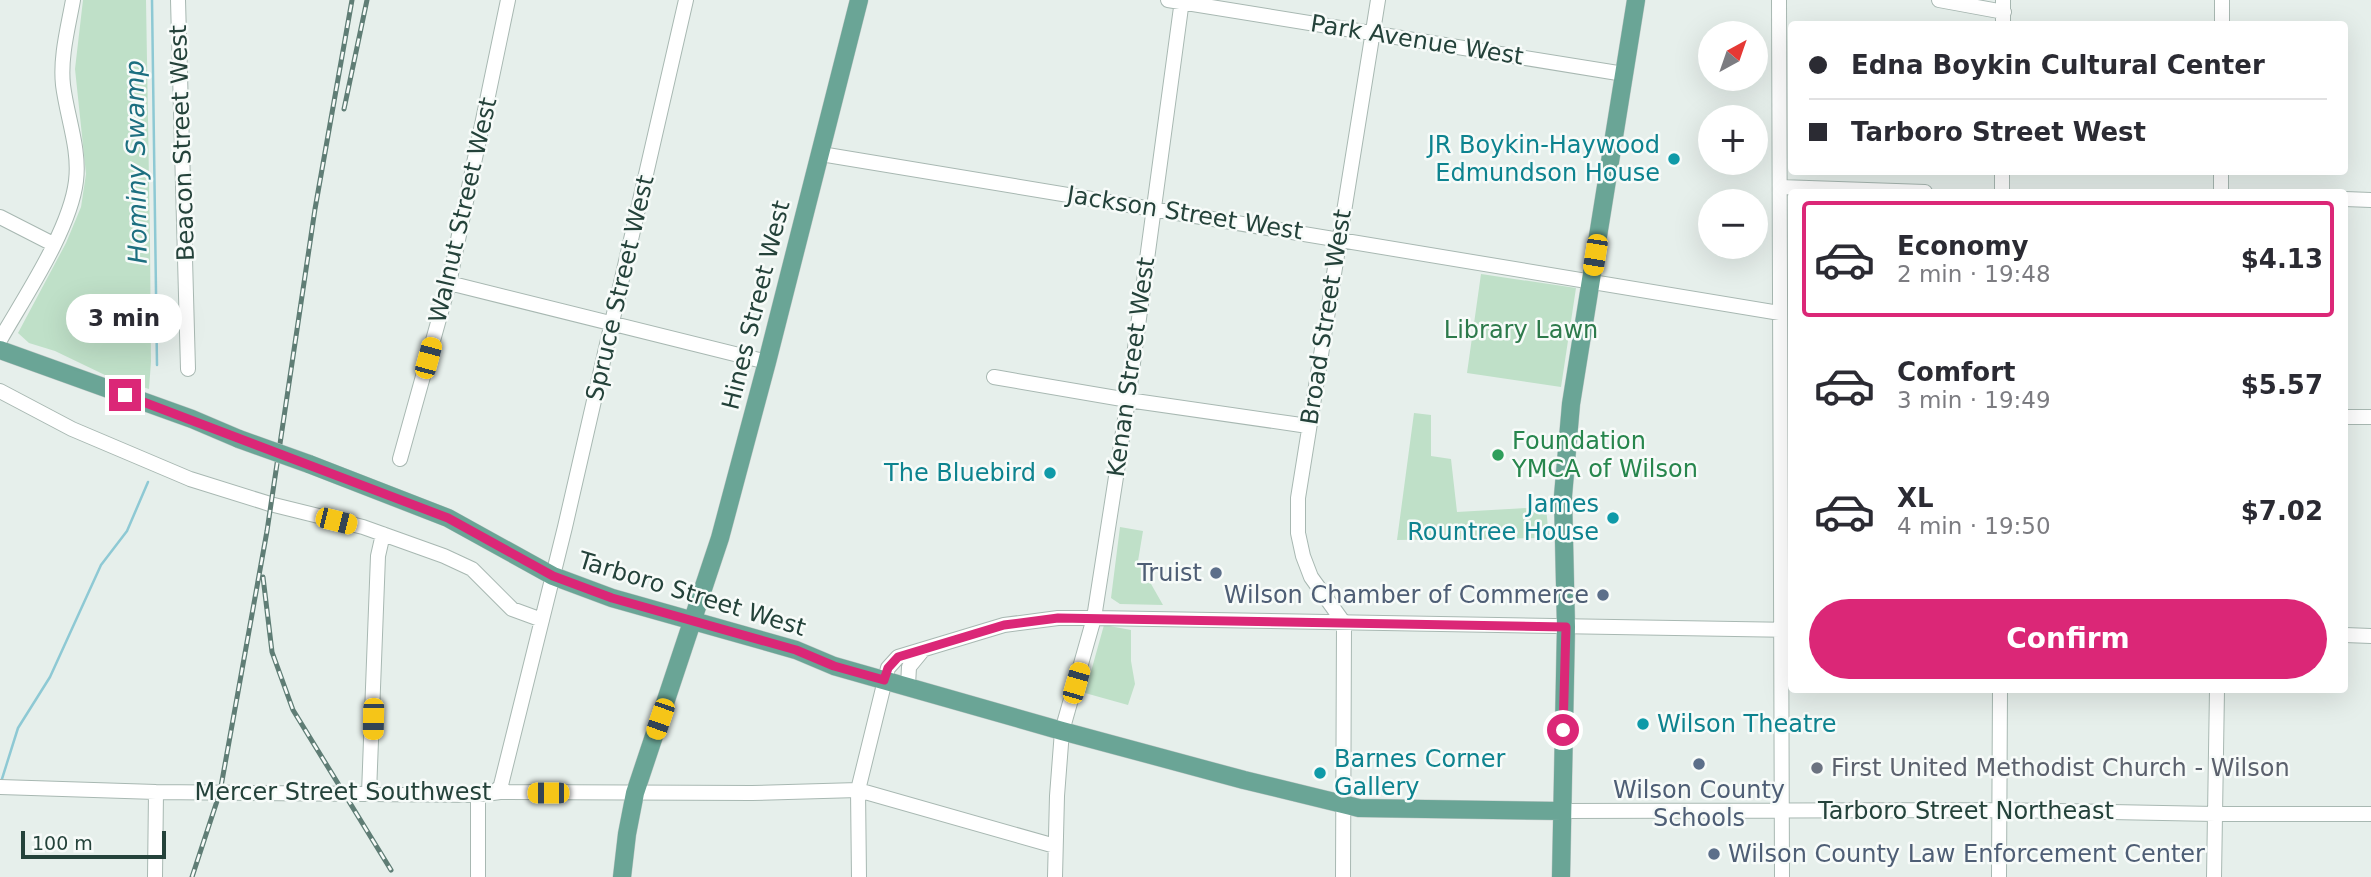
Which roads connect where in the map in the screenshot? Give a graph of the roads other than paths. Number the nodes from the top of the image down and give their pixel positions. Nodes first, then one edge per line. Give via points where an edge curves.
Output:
1 (73, 0) edge
2 (178, 0) edge
3 (508, 0) edge
4 (686, 0) edge
5 (859, 0) edge
6 (1378, 0) edge
7 (1636, 0) edge
8 (1779, 0) edge
9 (1939, 0) edge
10 (2222, 0) edge
11 (1177, 1) edge
12 (2003, 12) edge
13 (2222, 21) edge
14 (1373, 32) junction
15 (1624, 74) junction
16 (821, 154) junction
17 (1780, 187) junction
18 (1838, 189) edge
19 (2348, 199) edge
20 (2371, 200) edge
21 (1154, 208) junction
22 (0, 217) edge
23 (1339, 239) junction
24 (53, 244) junction
25 (1591, 281) junction
26 (449, 283) junction
27 (1780, 313) junction
28 (612, 323) junction
29 (0, 340) edge
30 (0, 350) edge
31 (767, 362) junction
32 (188, 369) dead end
33 (994, 377) dead end
34 (0, 391) edge
35 (1128, 400) junction
36 (1786, 412) edge
37 (2348, 417) edge
38 (2371, 417) edge
39 (1308, 426) junction
40 (400, 459) dead end
41 (383, 534) junction
42 (553, 576) junction
43 (1094, 618) junction
44 (542, 620) junction
45 (693, 621) junction
46 (1344, 623) junction
47 (1566, 627) junction
48 (1787, 630) edge
49 (2348, 635) edge
50 (2371, 635) edge
51 (923, 650) junction
52 (884, 680) junction
53 (908, 685) junction
54 (2000, 693) edge
55 (2217, 693) edge
56 (1062, 731) junction
57 (5, 787) edge
58 (858, 790) junction
59 (156, 792) junction
60 (496, 792) junction
61 (369, 793) junction
62 (635, 793) junction
63 (478, 795) junction
64 (1344, 804) junction
65 (1782, 810) junction
66 (2000, 810) junction
67 (1562, 811) junction
68 (2215, 814) junction
69 (2371, 814) edge
70 (1055, 846) junction
71 (155, 877) edge
72 (478, 877) edge
73 (622, 877) edge
74 (859, 877) edge
75 (1055, 877) edge
76 (1343, 877) edge
77 (1561, 877) edge
78 (1782, 877) edge
79 (1999, 877) edge
80 (2214, 877) edge

1 - 24 street via 63,51 63,81 76,179
2 - 32 street, Beacon Street West
3 - 26 street, Walnut Street West
4 - 28 street, Spruce Street West
5 - 16 main road, Hines Street West
6 - 14 street, Broad Street West
7 - 15 main road
8 - 17 street
9 - 12 street
10 - 13 street
11 - 14 street, Park Avenue West
11 - 21 street, Kenan Street West
14 - 15 street, Park Avenue West
14 - 23 street, Broad Street West
15 - 25 main road
16 - 21 street, Jackson Street West
16 - 31 main road, Hines Street West
17 - 18 street
17 - 27 street
19 - 20 street
21 - 23 street, Jackson Street West
21 - 35 street, Kenan Street West
22 - 24 street
23 - 25 street, Jackson Street West
23 - 39 street, Broad Street West
24 - 29 street
25 - 27 street, Jackson Street West
25 - 47 main road via 1565,460
26 - 28 street
26 - 40 street, Walnut Street West
27 - 36 street
28 - 31 street
28 - 42 street, Spruce Street West
30 - 42 main road, Tarboro Street West, bridge via 448,518
31 - 45 main road, Hines Street West
33 - 35 street
34 - 41 street via 72,429 190,479
35 - 39 street
35 - 43 street, Kenan Street West
36 - 48 street
37 - 38 street
39 - 46 street, Broad Street West via 1298,533 1311,577
41 - 44 street via 472,569 512,609
41 - 61 street via 378,556
42 - 44 street, Spruce Street West
42 - 45 main road, Tarboro Street West
43 - 46 street
43 - 51 street via 1017,623
43 - 56 street, Kenan Street West
44 - 60 street, Spruce Street West
45 - 52 main road, Tarboro Street West
45 - 62 main road, Hines Street West
46 - 47 street
46 - 64 street
47 - 48 street
47 - 67 main road
48 - 65 street
49 - 50 street
51 - 52 street via 898,657
51 - 53 street via 909,667
52 - 53 main road, Tarboro Street West
52 - 58 street
53 - 56 main road, Tarboro Street West
54 - 66 street
55 - 68 street
56 - 64 main road, Tarboro Street West
56 - 70 street, Kenan Street West
57 - 59 street, Mercer Street Southwest
58 - 62 street, Mercer Street Southwest
58 - 70 street, Mercer Street Southwest
58 - 74 street
59 - 61 street, Mercer Street Southwest
59 - 71 street
60 - 62 street, Mercer Street Southwest
60 - 63 street, Mercer Street Southwest
61 - 63 street, Mercer Street Southwest
62 - 73 main road, Hines Street West
63 - 72 street
64 - 67 main road, Tarboro Street West via 1359,808
64 - 76 street
65 - 66 street, Tarboro Street Northeast
65 - 67 street, Tarboro Street Northeast
65 - 78 street
66 - 68 street, Tarboro Street Northeast
66 - 79 street
67 - 77 main road
68 - 69 street, Tarboro Street Northeast
68 - 80 street
70 - 75 street, Kenan Street West

